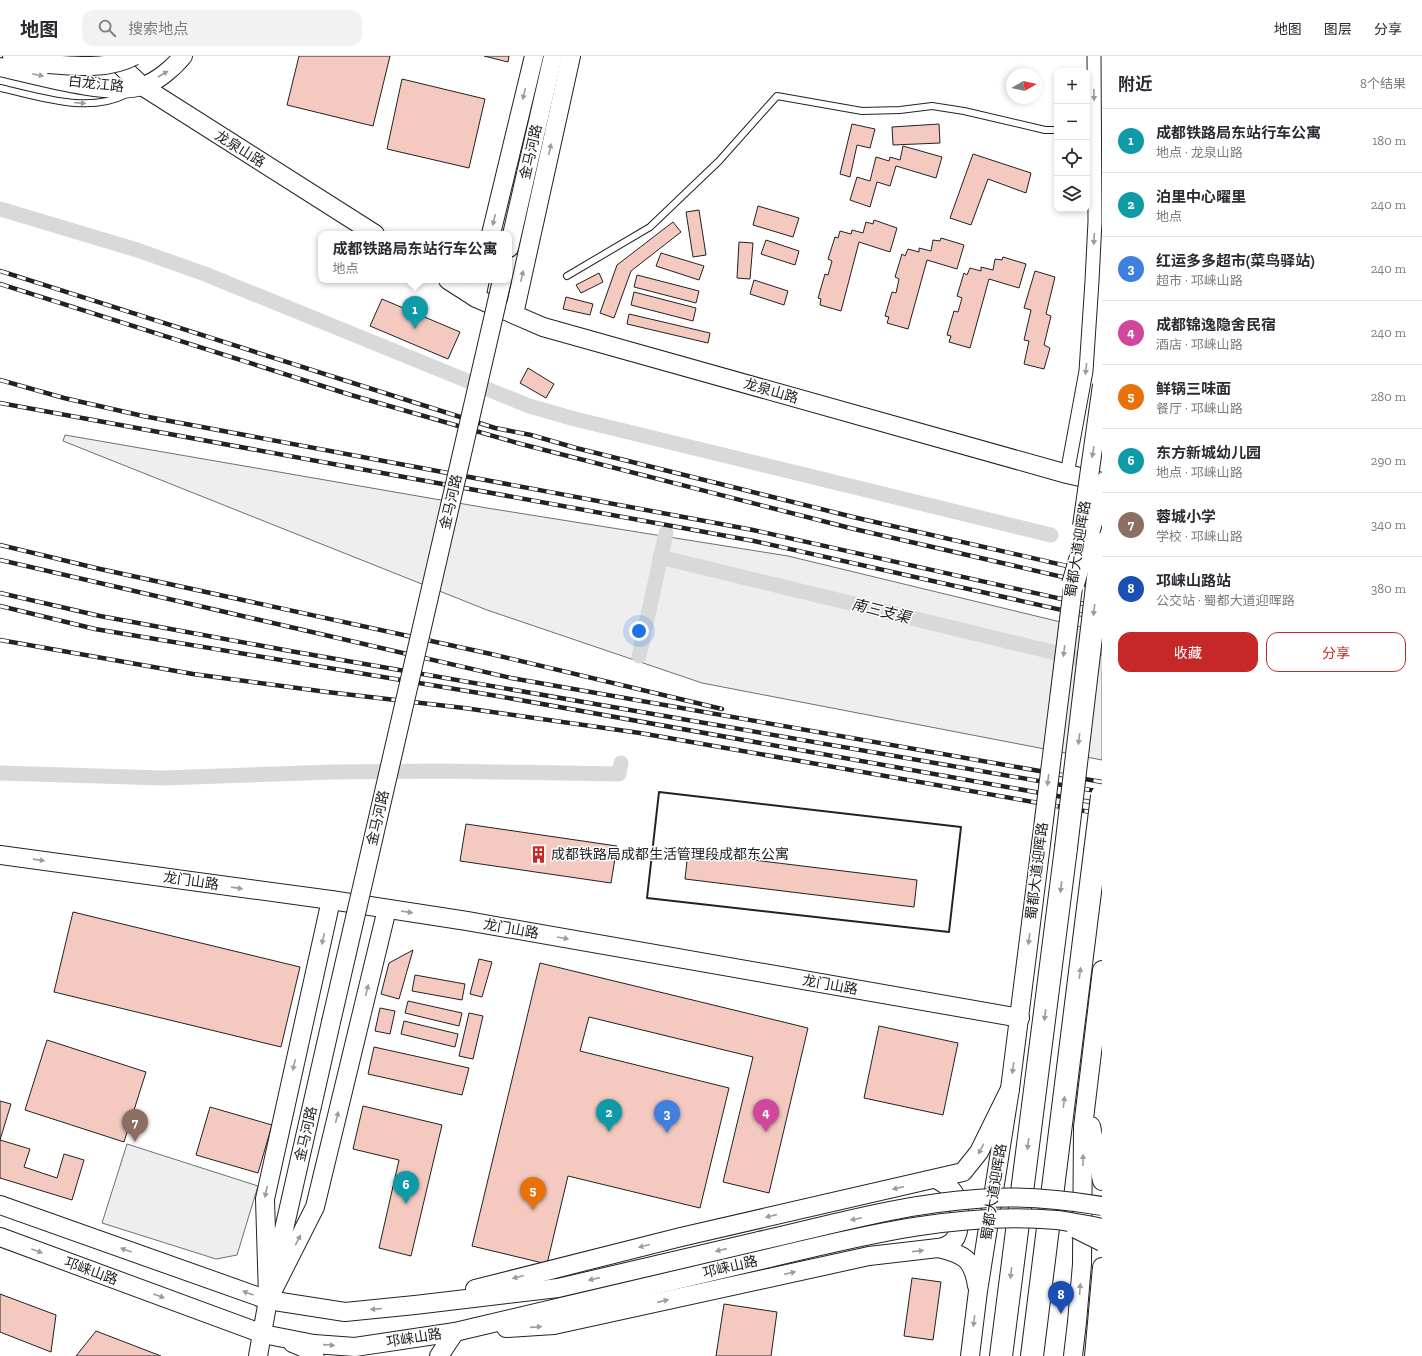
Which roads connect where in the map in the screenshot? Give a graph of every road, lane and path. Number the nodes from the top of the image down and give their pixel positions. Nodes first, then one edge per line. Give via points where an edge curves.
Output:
1 (12, 56) edge
2 (105, 56) edge
3 (111, 56) edge
4 (134, 56) edge
5 (183, 56) edge
6 (534, 56) edge
7 (553, 56) edge
8 (571, 56) edge
9 (1094, 56) edge
10 (48, 64) junction
11 (0, 67) edge
12 (142, 86) junction
13 (0, 88) edge
14 (1054, 130) edge
15 (1091, 130) edge
16 (370, 231) edge
17 (492, 231) edge
18 (512, 235) edge
19 (567, 276) dead end
20 (453, 283) edge
21 (479, 283) edge
22 (501, 283) edge
23 (476, 298) junction
24 (514, 314) junction
25 (1102, 385) edge
26 (1067, 474) junction
27 (1102, 482) edge
28 (1102, 485) edge
29 (1102, 544) edge
30 (1073, 584) junction
31 (1102, 796) edge
32 (0, 855) edge
33 (331, 900) junction
34 (387, 909) junction
35 (1102, 970) edge
36 (1020, 1018) junction
37 (1094, 1034) junction
38 (1010, 1089) junction
39 (1088, 1113) junction
40 (1102, 1136) edge
41 (936, 1179) junction
42 (1102, 1181) edge
43 (0, 1205) edge
44 (1102, 1206) edge
45 (1057, 1220) junction
46 (1102, 1228) edge
47 (0, 1237) edge
48 (1102, 1242) edge
49 (938, 1248) junction
50 (1102, 1267) edge
51 (1102, 1281) edge
52 (978, 1291) junction
53 (268, 1300) junction
54 (415, 1305) junction
55 (455, 1332) junction
56 (263, 1334) junction
57 (1034, 1349) edge
58 (1001, 1354) edge
59 (258, 1356) edge
60 (317, 1356) edge
61 (438, 1356) edge
62 (970, 1356) edge
63 (1073, 1356) edge
64 (1094, 1356) edge

1 - 10 street
2 - 10 street, bridge via 82,62
3 - 12 street, 龙泉山路
4 - 10 street, bridge via 109,64 90,66
12 -> 5 street, 白龙江路 via 173,69
6 -> 17 street
7 - 18 street, 金马河路
24 -> 8 street
9 -> 15 street
11 -> 12 street, 白龙江路 via 73,83 114,88
13 -> 12 lane via 57,101 88,104 115,100
12 - 16 street, 龙泉山路
14 - 19 lane via 932,106 862,111 777,96 719,161 650,227
15 -> 26 street via 1095,221 1086,371
20 - 23 street, 龙泉山路
21 - 23 street
22 - 53 street, 金马河路, bridge
23 - 24 street, 龙泉山路
24 - 26 street, 龙泉山路 via 551,329
25 -> 30 street, 蜀都大道迎晖路, bridge
26 - 27 street, 龙泉山路
28 - 30 highway, bridge
29 -> 58 highway, 蜀都大道迎晖路, bridge
30 -> 36 street, 蜀都大道迎晖路, bridge
57 -> 31 highway, bridge
32 -> 33 street, 龙门山路
33 - 34 street, 龙门山路
33 -> 53 street via 264,1198
34 -> 36 street, 龙门山路
53 -> 34 street via 315,1207
35 - 37 street
36 -> 38 street, 蜀都大道迎晖路
37 - 39 street
63 -> 37 street via 1082,1264 1083,1127
38 -> 41 street via 972,1164 963,1172
38 - 52 street, 蜀都大道迎晖路
39 - 40 street
39 - 42 street
41 - 49 street via 949,1187 959,1205 955,1240
41 -> 54 street via 681,1236
53 -> 43 street, 邛崃山路
44 -> 54 street, 邛崃山路, bridge via 1060,1199 969,1199 908,1208 558,1288
45 - 46 street, 邛崃山路, bridge
45 - 48 street, bridge
45 - 55 street, 邛崃山路, bridge via 932,1223 866,1235
47 -> 56 street, 邛崃山路
49 - 52 street via 956,1252 966,1260 975,1270
55 -> 49 street via 554,1326 870,1256
50 - 51 street
51 - 64 street
52 -> 62 street, 蜀都大道迎晖路
54 -> 53 street, 邛崃山路 via 345,1312
53 - 56 street, 金马河路
56 -> 55 street, 邛崃山路 via 314,1344 355,1347
55 - 61 street
56 - 59 street, 金马河路
56 - 60 street

